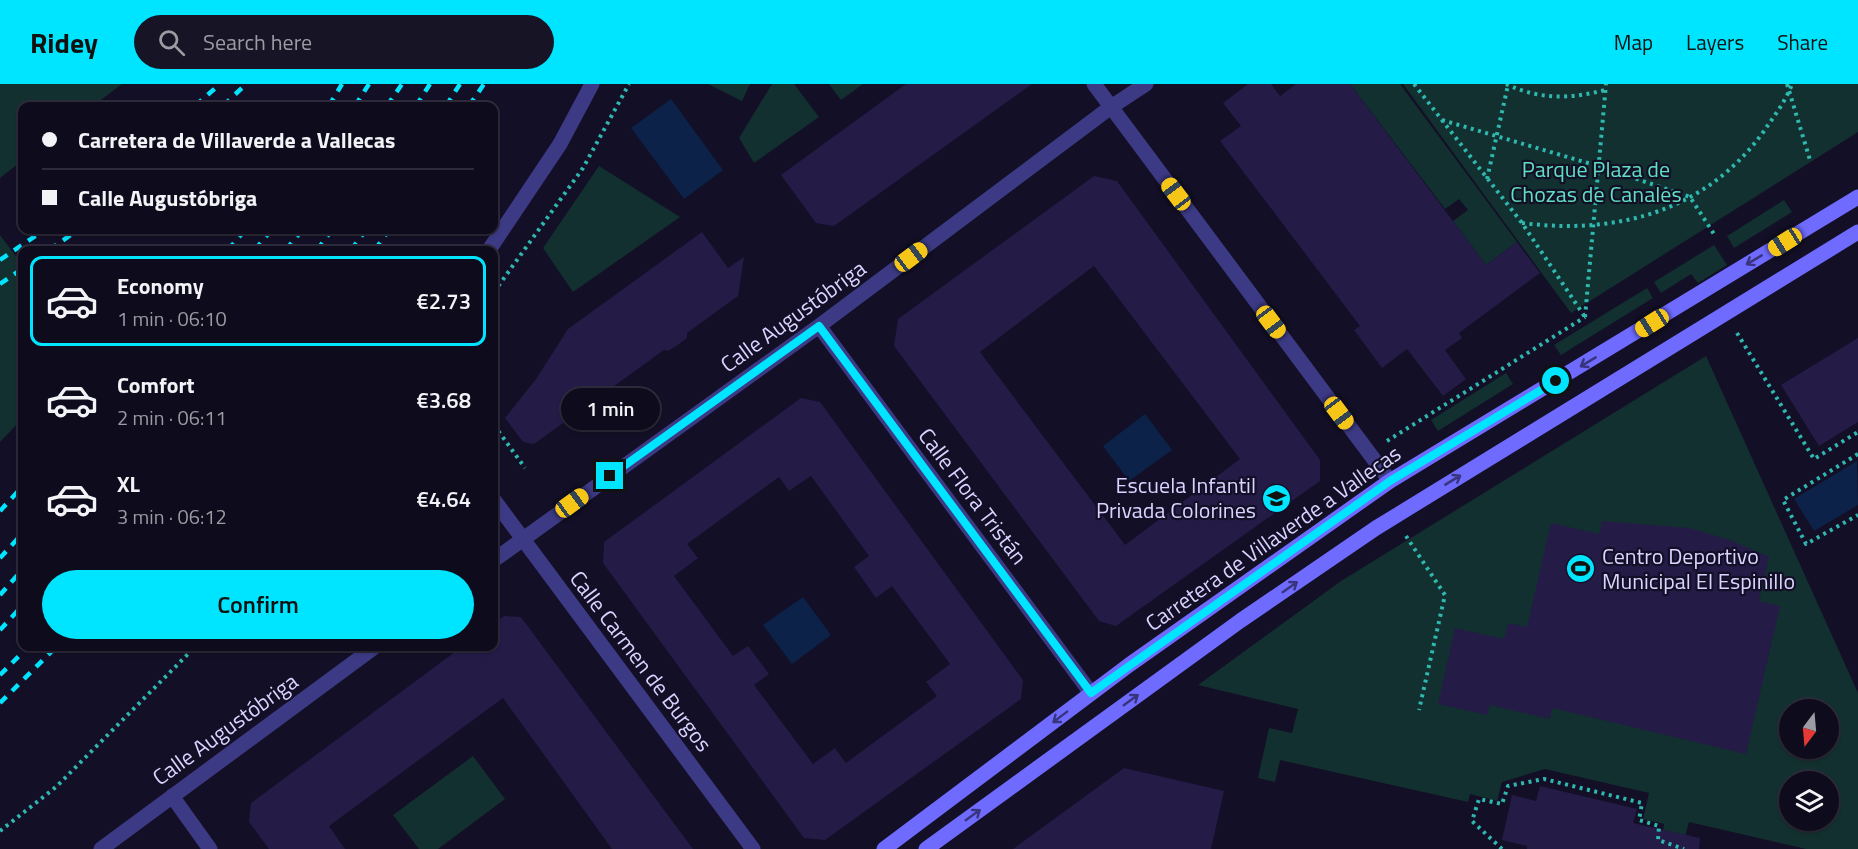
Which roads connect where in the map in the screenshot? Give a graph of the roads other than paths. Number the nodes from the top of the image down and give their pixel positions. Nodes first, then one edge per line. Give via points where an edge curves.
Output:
1 (592, 84) edge
2 (1094, 84) edge
3 (1146, 84) edge
4 (1111, 107) junction
5 (1858, 197) edge
6 (1858, 232) edge
7 (492, 246) edge
8 (819, 326) junction
9 (1390, 481) junction
10 (498, 506) edge
11 (522, 539) junction
12 (498, 557) edge
13 (368, 651) edge
14 (1091, 693) junction
15 (172, 796) junction
16 (101, 849) edge
17 (210, 849) edge
18 (753, 849) edge
19 (884, 849) edge
20 (926, 849) edge

1 - 7 street via 560,144
2 - 4 street
3 - 4 street, Calle Augustóbriga
4 - 8 street, Calle Augustóbriga
4 - 9 street
5 -> 9 main road, Carretera de Villaverde a Vallecas
20 -> 6 main road via 1232,627 1376,528
8 - 11 street, Calle Augustóbriga
8 - 14 street, Calle Flora Tristán
9 - 14 main road, Carretera de Villaverde a Vallecas
10 - 11 street, Calle Carmen de Burgos
11 - 12 street, Calle Augustóbriga
11 - 18 street, Calle Carmen de Burgos
13 - 15 street, Calle Augustóbriga
14 -> 19 main road, Carretera de Villaverde a Vallecas
15 - 16 street, Calle Augustóbriga
15 - 17 street

